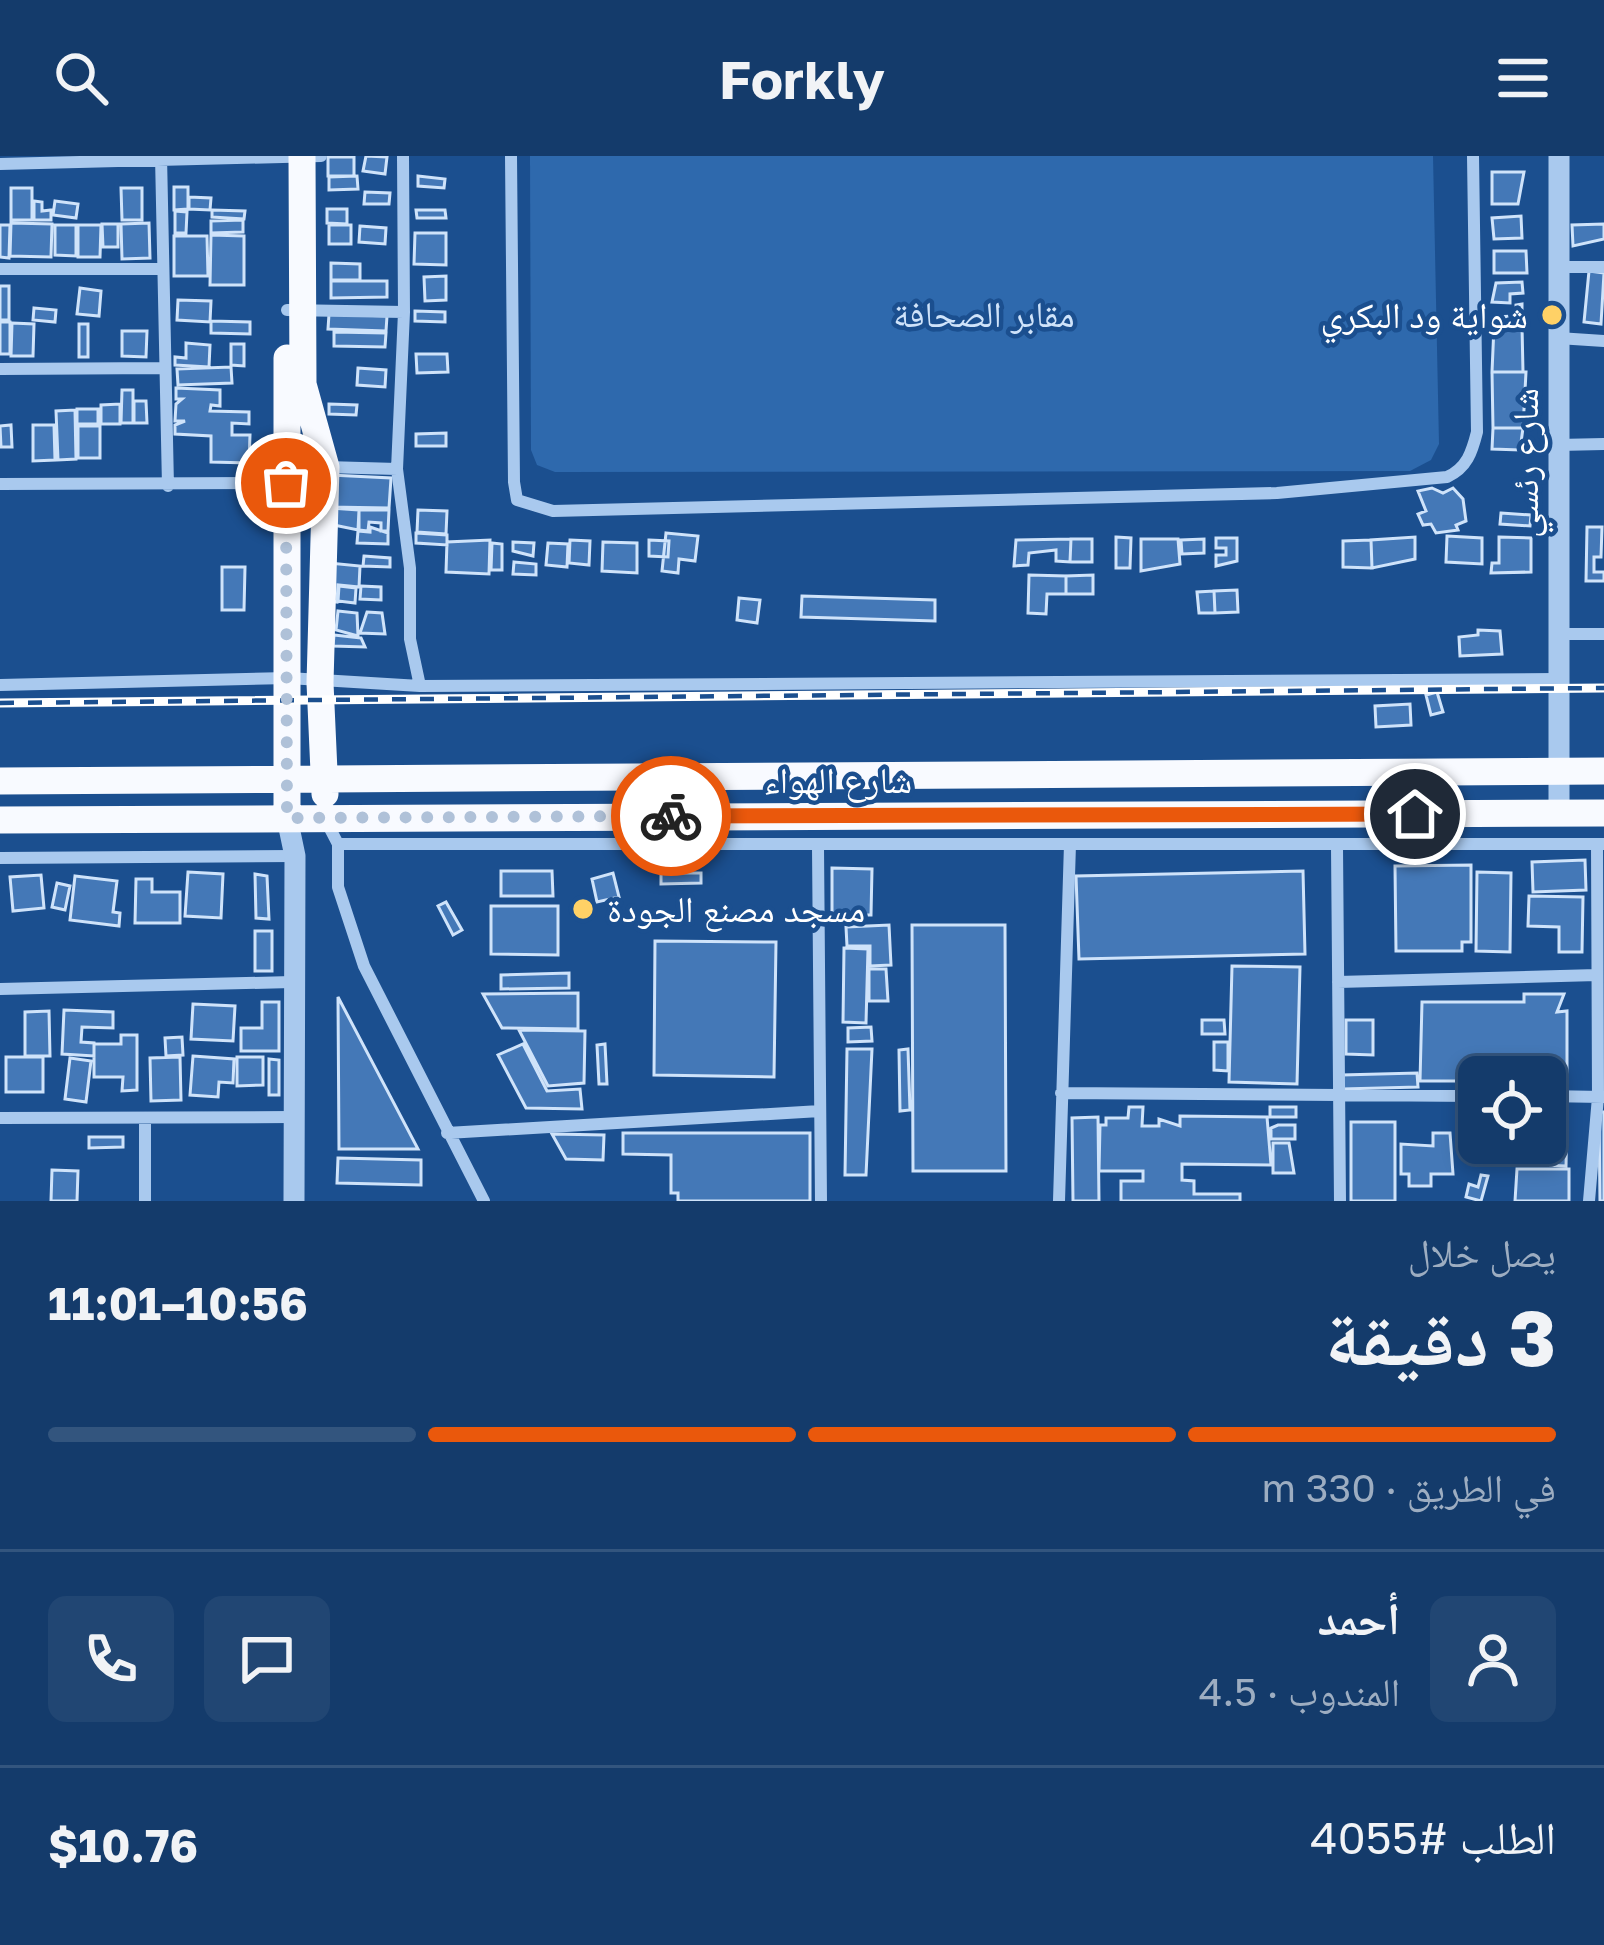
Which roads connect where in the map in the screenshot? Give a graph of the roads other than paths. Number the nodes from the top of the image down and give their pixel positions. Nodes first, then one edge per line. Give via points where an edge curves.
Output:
1 (321, 156) edge
2 (403, 156) edge
3 (511, 156) edge
4 (1473, 156) edge
5 (1559, 156) edge
6 (294, 157) edge
7 (161, 159) edge
8 (0, 164) edge
9 (1557, 267) junction
10 (1604, 267) edge
11 (162, 268) junction
12 (0, 269) edge
13 (295, 309) junction
14 (404, 312) junction
15 (1558, 338) junction
16 (1604, 341) edge
17 (164, 368) junction
18 (0, 369) edge
19 (1604, 444) edge
20 (1558, 445) junction
21 (326, 467) junction
22 (397, 469) junction
23 (286, 483) junction
24 (0, 484) edge
25 (168, 486) junction
26 (1558, 634) junction
27 (1604, 634) edge
28 (288, 678) junction
29 (1558, 680) junction
30 (320, 682) junction
31 (0, 685) edge
32 (420, 686) junction
33 (1558, 771) junction
34 (1604, 771) edge
35 (326, 776) junction
36 (287, 778) junction
37 (0, 781) edge
38 (1604, 813) edge
39 (1559, 814) junction
40 (323, 816) junction
41 (888, 816) junction
42 (287, 818) junction
43 (0, 820) edge
44 (1558, 843) junction
45 (338, 844) junction
46 (1070, 844) junction
47 (1601, 844) edge
48 (890, 846) junction
49 (818, 847) junction
50 (1337, 847) junction
51 (295, 856) junction
52 (0, 858) edge
53 (1598, 975) junction
54 (292, 982) junction
55 (1338, 982) junction
56 (0, 988) edge
57 (1061, 1094) junction
58 (1339, 1095) junction
59 (1458, 1096) edge
60 (1566, 1096) edge
61 (1601, 1097) edge
62 (820, 1111) junction
63 (293, 1117) junction
64 (0, 1118) edge
65 (145, 1120) junction
66 (447, 1133) junction
67 (145, 1201) edge
68 (294, 1201) edge
69 (484, 1201) edge
70 (821, 1201) edge
71 (1059, 1201) edge
72 (1340, 1201) edge
73 (1589, 1201) edge

1 - 6 street
2 - 14 street
3 - 4 street via 514,482 517,500 553,511 1277,493 1448,477 1472,453 1477,432
5 - 9 street, شارع رئسي
6 - 7 street
6 - 13 highway
7 - 8 street
7 - 11 street
9 - 10 street
9 - 15 street, شارع رئسي
11 - 12 street
11 - 17 street
13 - 14 street
13 - 21 highway via 303,384
13 - 23 highway
14 - 22 street
15 - 16 street
15 - 20 street, شارع رئسي
17 - 18 street
17 - 25 street
19 - 20 street
20 - 26 street, شارع رئسي
21 - 22 street
21 - 30 highway
22 - 32 street
23 - 25 street
23 - 28 highway
24 - 25 street
26 - 27 street
26 - 29 street, شارع رئسي
28 - 30 street
28 - 31 street
28 - 36 highway
29 - 32 street
29 - 33 street, شارع رئسي
30 - 32 street
30 - 35 highway
33 - 34 highway, شارع الهواء
33 - 35 highway, شارع الهواء
33 - 39 street, شارع رئسي
35 - 36 highway, شارع الهواء
35 - 40 highway
36 - 37 highway, شارع الهواء
36 - 42 highway
38 - 39 highway, شارع الهواء
39 - 41 highway, شارع الهواء
39 - 44 street
40 - 41 highway, شارع الهواء
40 - 42 highway, شارع الهواء
40 - 45 street
41 - 48 street
42 - 43 highway, شارع الهواء
42 - 51 street
44 - 47 street
44 - 50 street
45 - 49 street
45 - 66 street via 338,887 364,966
46 - 48 street
46 - 50 street
46 - 57 street
47 - 53 street
48 - 49 street
49 - 62 street
50 - 55 street
51 - 52 street
51 - 54 street
53 - 55 street
53 - 61 street
54 - 56 street
54 - 63 street
55 - 58 street
57 - 58 street
57 - 71 street
58 - 59 street
58 - 72 street
60 - 61 street
61 - 73 street
62 - 66 street
62 - 70 street
63 - 65 street
63 - 68 street
64 - 65 street
65 - 67 street
66 - 69 street

